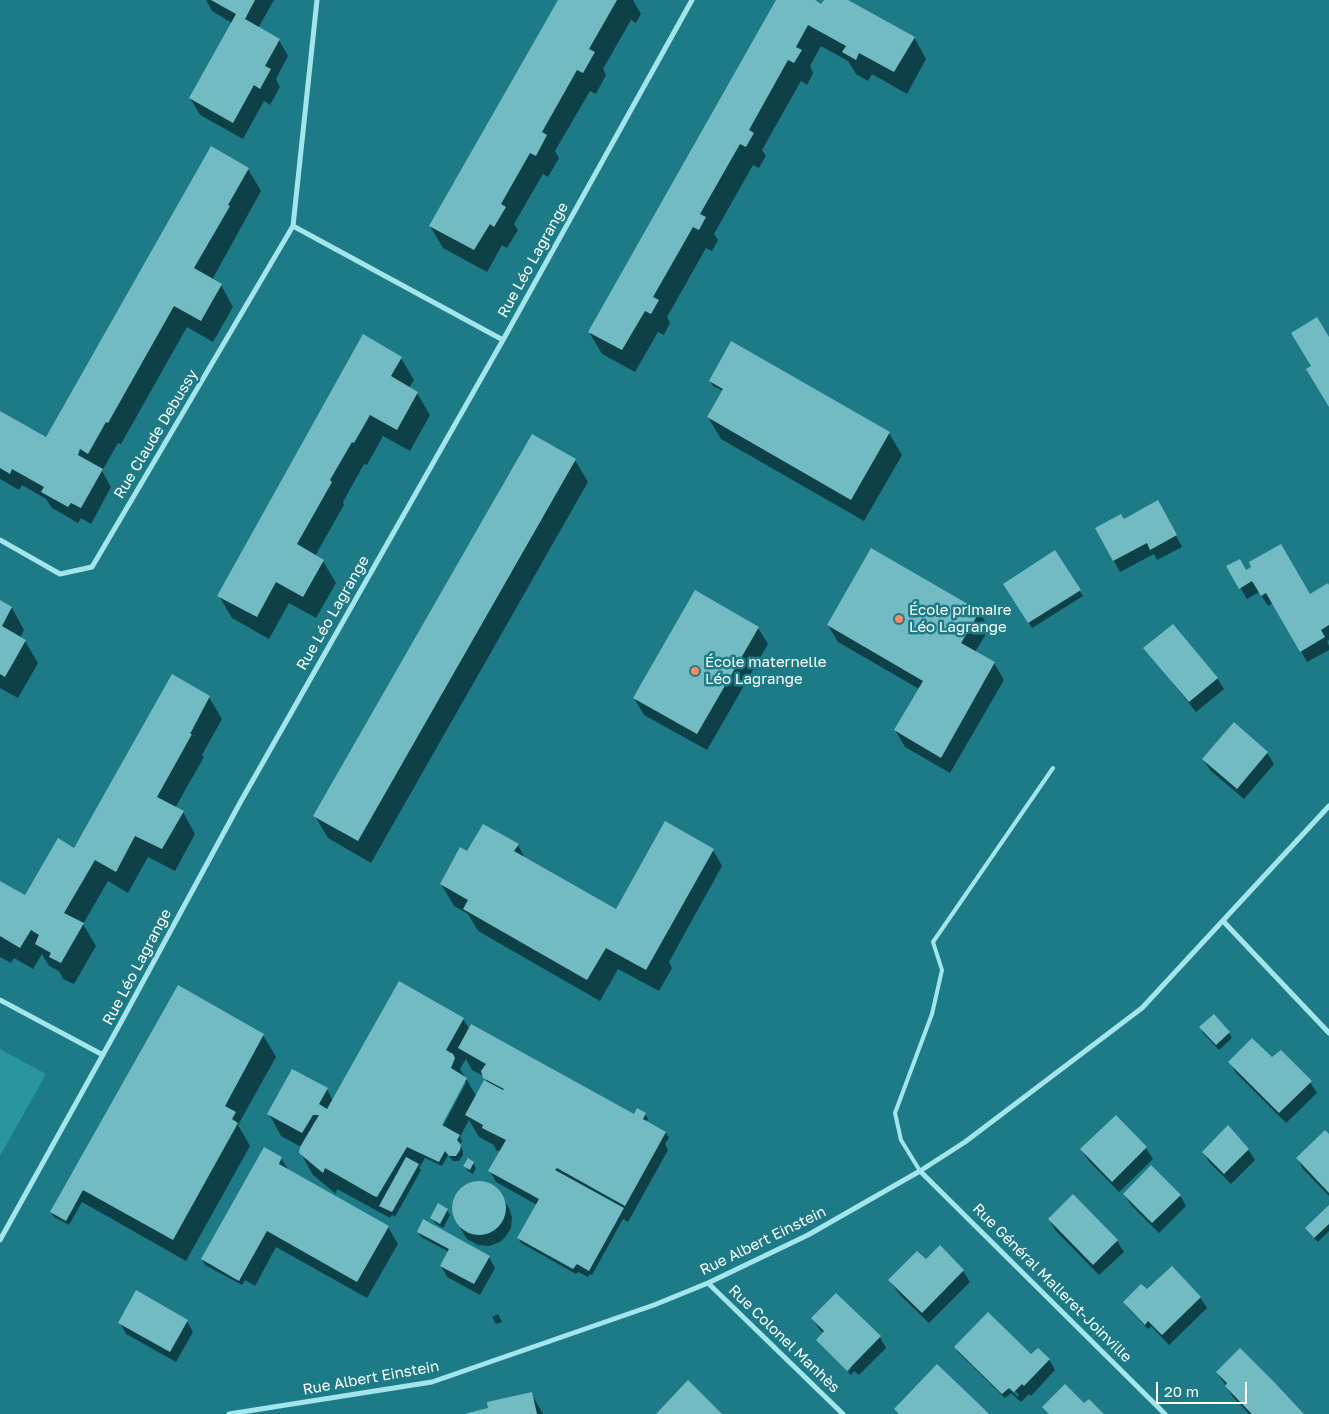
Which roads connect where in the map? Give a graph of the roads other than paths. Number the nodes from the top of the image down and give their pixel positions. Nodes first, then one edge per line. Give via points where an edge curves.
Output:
1 (317, 0) edge
2 (692, 0) edge
3 (293, 226) junction
4 (503, 340) junction
5 (0, 540) edge
6 (1054, 768) dead end
7 (1329, 806) edge
8 (1223, 921) junction
9 (0, 1000) edge
10 (1329, 1033) edge
11 (103, 1055) junction
12 (920, 1171) junction
13 (0, 1240) edge
14 (708, 1283) junction
15 (228, 1414) edge
16 (843, 1414) edge
17 (1165, 1414) edge

1 - 3 street, Rue Claude Debussy
2 - 4 street, Rue Léo Lagrange
3 - 4 street
3 - 5 street, Rue Claude Debussy via 92,567 60,574
4 - 11 street, Rue Léo Lagrange via 240,801
6 - 12 lane via 933,942 942,970 932,1014 895,1113 901,1140
7 - 8 street, Rue Albert Einstein
8 - 10 street
8 - 12 street, Rue Albert Einstein via 1142,1008 965,1142
9 - 11 street
11 - 13 street, Rue Léo Lagrange
12 - 14 street, Rue Albert Einstein via 808,1235
12 - 17 street, Rue Général Malleret-Joinville
14 - 15 street, Rue Albert Einstein via 432,1382
14 - 16 street, Rue Colonel Manhès

